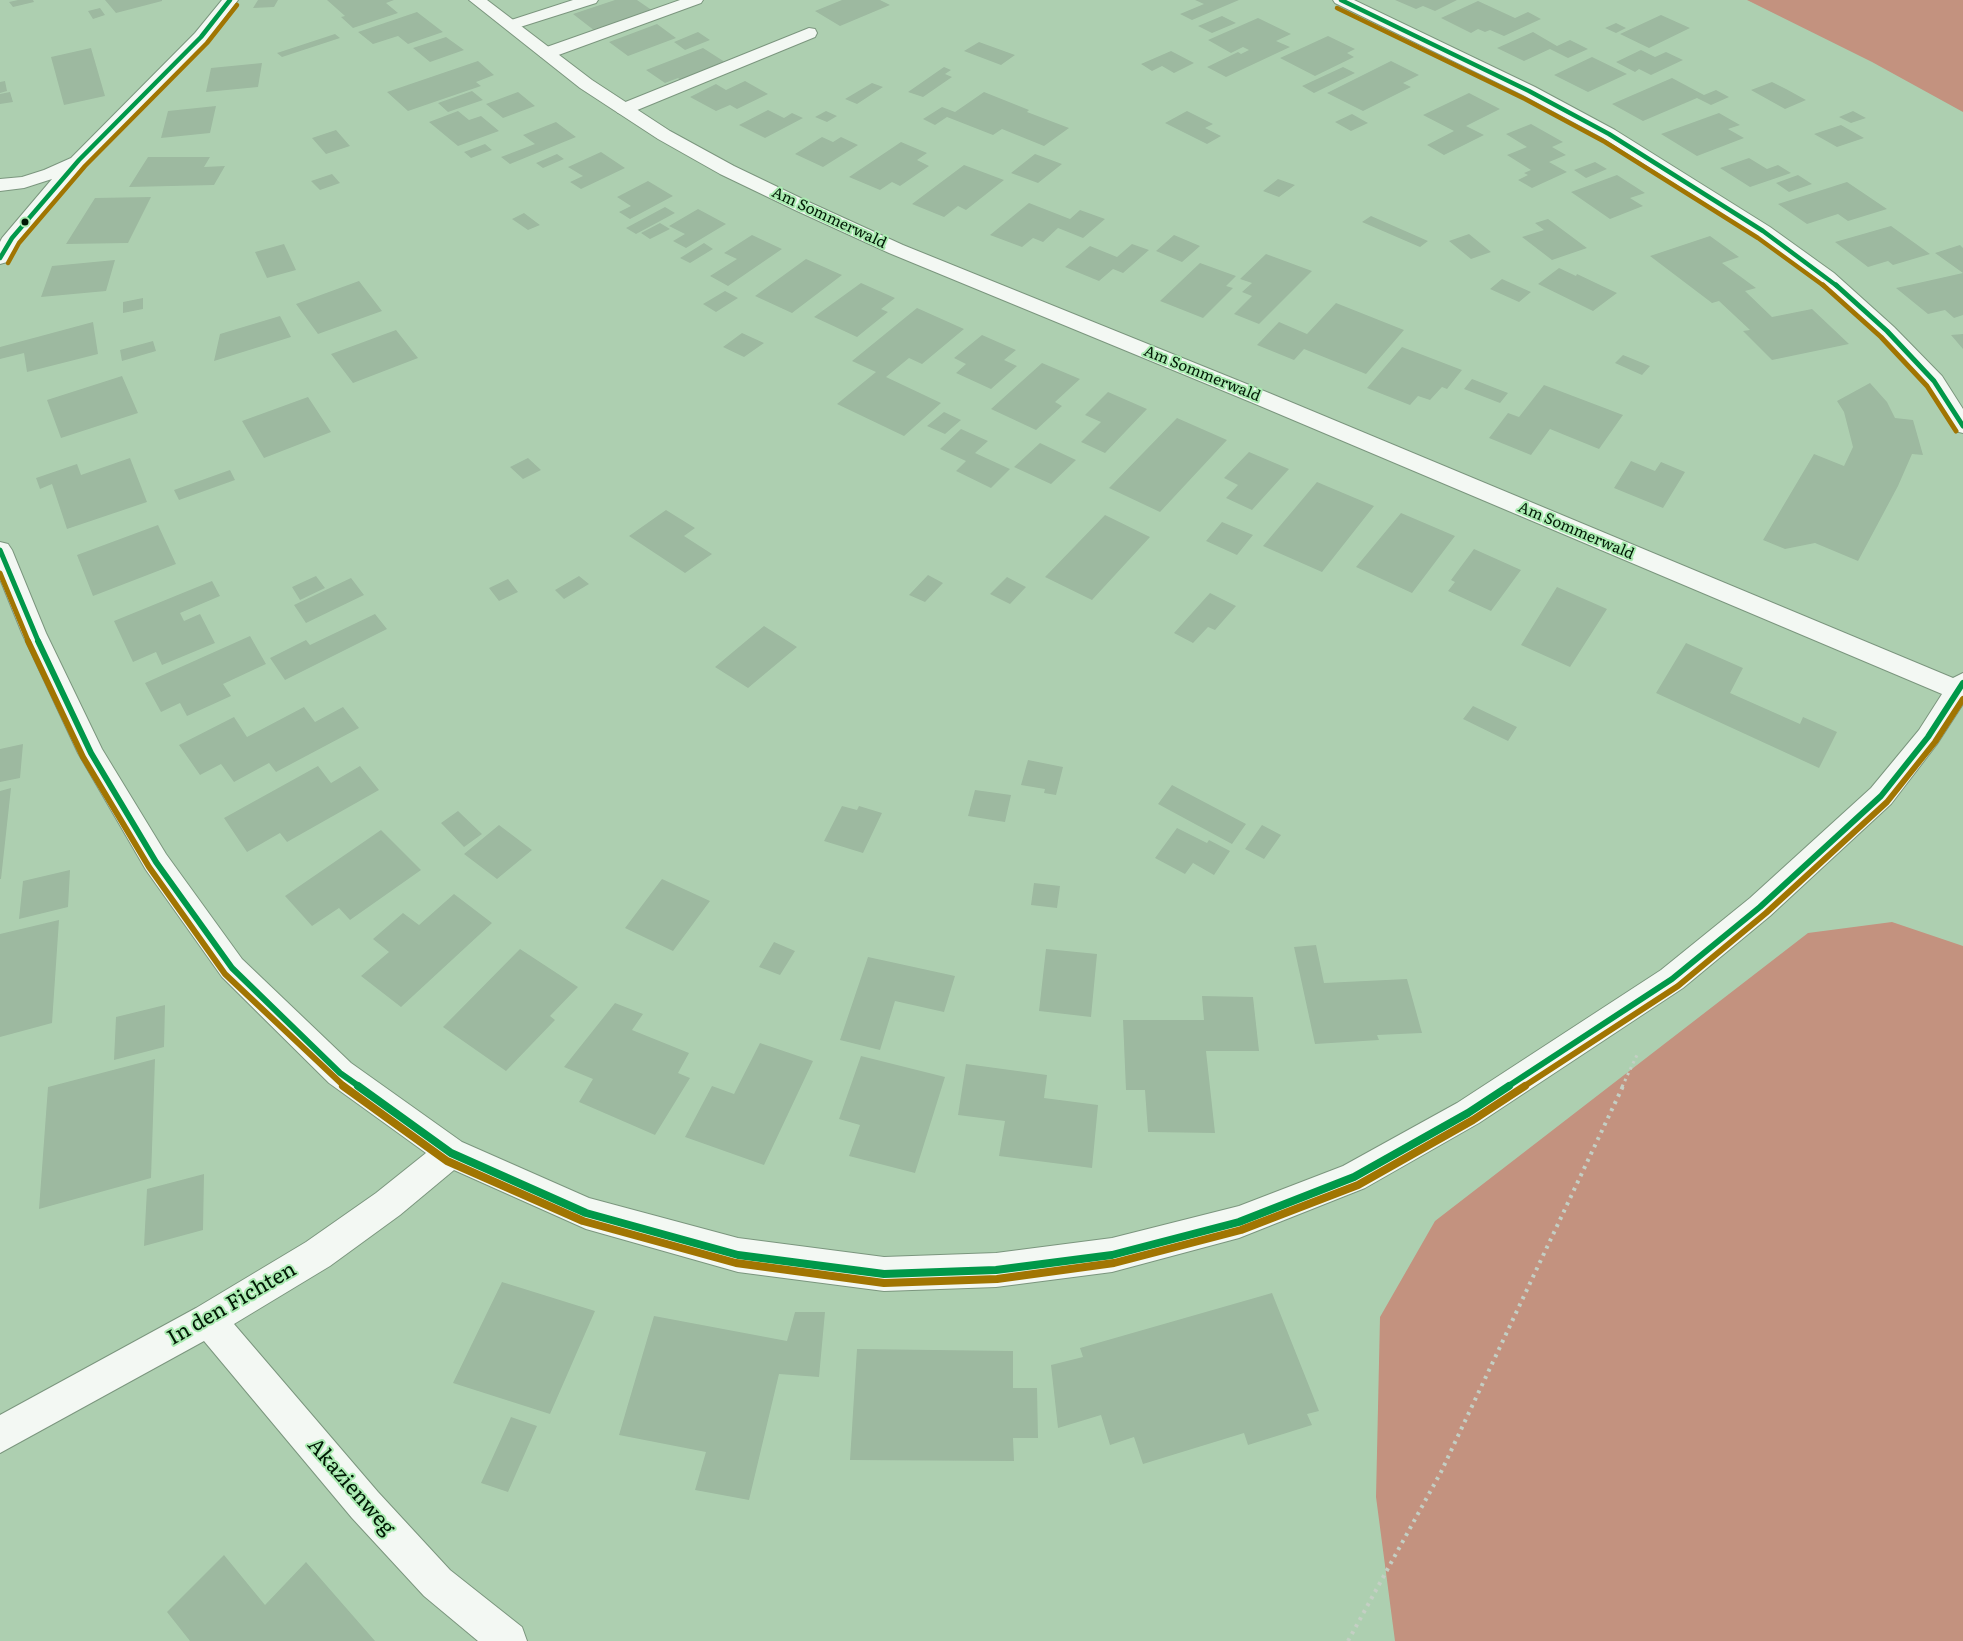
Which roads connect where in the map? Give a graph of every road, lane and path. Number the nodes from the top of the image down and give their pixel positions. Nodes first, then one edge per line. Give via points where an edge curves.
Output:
1 (230, 0) edge
2 (477, 0) edge
3 (590, 0) edge
4 (695, 0) edge
5 (1341, 0) edge
6 (511, 25) junction
7 (809, 33) dead end
8 (547, 53) junction
9 (624, 109) junction
10 (80, 160) junction
11 (0, 185) edge
12 (0, 258) edge
13 (1963, 426) edge
14 (0, 550) edge
15 (1962, 689) edge
16 (1639, 1051) dead end
17 (451, 1153) junction
18 (208, 1320) junction
19 (0, 1435) edge
20 (508, 1641) edge
21 (1348, 1641) edge

1 - 10 street via 201,37
2 - 6 street, Am Sommerwald
3 - 6 street
4 - 8 street
5 - 13 street via 1609,134 1763,231 1827,277 1887,330 1934,381
6 - 8 street, Am Sommerwald
7 - 9 street
8 - 9 street, Am Sommerwald
9 - 15 street, Am Sommerwald via 727,170 896,248
10 - 11 street via 51,174
10 - 12 street via 12,238
14 - 17 street via 34,633 91,752 156,862 232,968 340,1073
15 - 17 street via 1881,796 1760,907 1672,979 1468,1113 1379,1163 1354,1177 1239,1222 1112,1255 996,1270 884,1274 738,1255 586,1213
16 - 21 path via 1441,1472
17 - 18 street, In den Fichten via 388,1204 318,1254
18 - 19 street, In den Fichten
18 - 20 street, Akazienweg via 365,1505 437,1583

